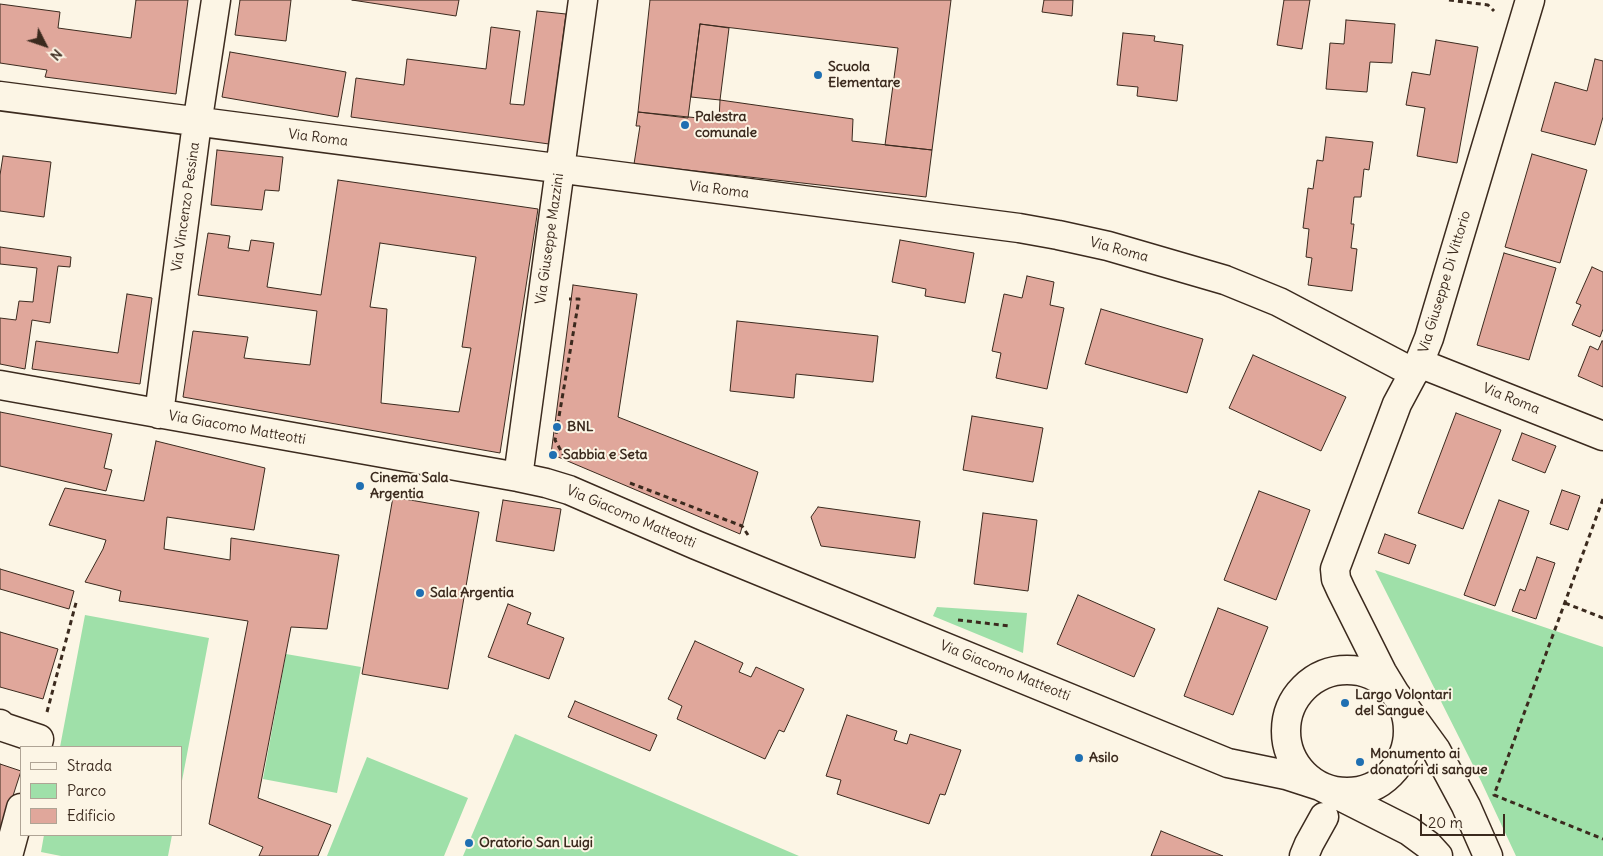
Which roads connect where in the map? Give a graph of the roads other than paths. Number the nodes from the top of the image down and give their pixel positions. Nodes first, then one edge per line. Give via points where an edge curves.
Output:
1 (216, 0) edge
2 (583, 0) edge
3 (1530, 0) edge
4 (0, 96) edge
5 (198, 122) junction
6 (559, 169) junction
7 (1417, 368) junction
8 (0, 385) edge
9 (159, 414) junction
10 (1603, 436) edge
11 (518, 477) junction
12 (1396, 695) junction
13 (0, 724) edge
14 (38, 743) edge
15 (1320, 786) junction
16 (20, 812) edge
17 (1324, 817) dead end
18 (8, 856) edge
19 (1304, 856) edge
20 (1438, 856) edge
21 (1488, 856) edge

1 - 5 street, Via Vincenzo Pessina
2 - 6 street, Via Giuseppe Mazzini
3 - 7 street, Via Giuseppe Di Vittorio via 1440,305
4 - 5 street, Via Roma
5 - 6 street, Via Roma
5 - 9 street, Via Vincenzo Pessina
6 - 7 street, Via Roma via 1019,228 1084,241 1208,274 1260,294
6 - 11 street, Via Giuseppe Mazzini
7 - 10 street, Via Roma
7 - 12 street, Via Giuseppe Di Vittorio via 1397,404 1335,569 1336,580
8 - 9 street, Via Giacomo Matteotti
9 - 11 street, Via Giacomo Matteotti
11 - 15 street, Via Giacomo Matteotti via 580,494 696,545 1228,763
12 - 15 street via 1404,708 1408,730 1404,752 1395,769 1381,782 1364,790 1342,792
12 - 15 street via 1375,677 1349,670 1324,675 1300,692 1287,719 1287,745 1300,771
12 - 21 street via 1436,750
13 - 14 street
15 - 20 street via 1410,831
16 - 18 street
17 - 19 street

